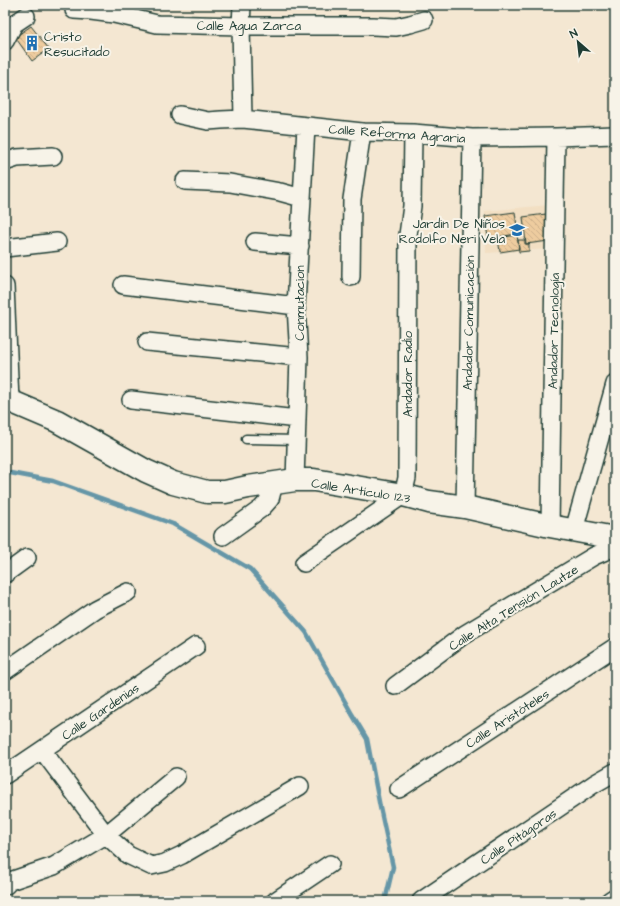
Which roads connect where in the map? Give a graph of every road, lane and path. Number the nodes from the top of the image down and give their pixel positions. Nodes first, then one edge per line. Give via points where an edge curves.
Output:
1 (242, 5) edge
2 (74, 10) dead end
3 (26, 16) dead end
4 (424, 20) dead end
5 (241, 26) junction
6 (5, 41) edge
7 (180, 115) dead end
8 (243, 120) junction
9 (306, 127) junction
10 (362, 132) junction
11 (413, 133) junction
12 (615, 135) edge
13 (556, 137) junction
14 (472, 138) junction
15 (53, 156) dead end
16 (5, 162) edge
17 (185, 181) dead end
18 (302, 198) junction
19 (57, 242) dead end
20 (255, 242) dead end
21 (300, 246) junction
22 (5, 248) edge
23 (351, 277) dead end
24 (124, 285) dead end
25 (5, 286) edge
26 (296, 306) junction
27 (147, 342) dead end
28 (299, 357) junction
29 (615, 384) edge
30 (131, 400) dead end
31 (8, 401) edge
32 (297, 419) junction
33 (246, 439) dead end
34 (297, 440) junction
35 (295, 480) junction
36 (274, 484) junction
37 (403, 495) junction
38 (465, 507) junction
39 (550, 526) junction
40 (574, 530) junction
41 (223, 536) dead end
42 (615, 538) edge
43 (615, 547) edge
44 (28, 558) dead end
45 (304, 563) dead end
46 (5, 574) edge
47 (128, 592) dead end
48 (196, 646) dead end
49 (615, 647) edge
50 (5, 671) edge
51 (395, 686) dead end
52 (42, 750) junction
53 (615, 772) edge
54 (5, 776) edge
55 (176, 777) dead end
56 (300, 786) dead end
57 (399, 789) dead end
58 (106, 835) junction
59 (330, 864) dead end
60 (5, 886) edge
61 (615, 897) edge
62 (275, 901) edge
63 (421, 901) edge
64 (609, 901) edge

1 - 5 street
2 - 5 street, Calle Agua Zarca via 91,10 158,24
3 - 6 street via 14,24
4 - 5 street, Calle Agua Zarca via 396,27
5 - 8 street
7 - 8 street, Calle Reforma Agraria via 208,122
8 - 9 street, Calle Reforma Agraria
9 - 10 street, Calle Reforma Agraria
9 - 18 street, Conmutacion
10 - 11 street, Calle Reforma Agraria
10 - 23 street via 352,199
11 - 14 street, Calle Reforma Agraria
11 - 37 street, Andador Radio via 412,206 408,235 407,478
12 - 13 street, Calle Reforma Agraria
13 - 14 street, Calle Reforma Agraria
13 - 39 street, Andador Tecnología
14 - 38 street, Andador Comunicación
15 - 16 street via 17,158
17 - 18 street via 230,183
18 - 21 street, Conmutacion
19 - 22 street
20 - 21 street
21 - 26 street, Conmutacion
24 - 26 street
25 - 31 street
26 - 28 street, Conmutacion
27 - 28 street
28 - 32 street, Conmutacion
29 - 40 street
30 - 32 street
31 - 36 street, Calle Artículo 123 via 57,421 146,471 173,483 207,492 225,492
32 - 34 street, Conmutacion
33 - 34 lane
34 - 35 street, Conmutacion
35 - 36 street, Calle Artículo 123
35 - 37 street, Calle Artículo 123 via 314,480
36 - 41 street via 270,499 262,508
37 - 38 street, Calle Artículo 123
37 - 45 street
38 - 39 street, Calle Artículo 123
39 - 40 street, Calle Artículo 123
40 - 42 street, Calle Artículo 123
43 - 51 street, Calle Alta Tensión Lautze via 594,556 465,634
44 - 46 street
47 - 50 street via 95,608
48 - 52 street, Calle Gardenias
49 - 57 street, Calle Aristóteles
52 - 54 street, Calle Gardenias
52 - 58 street
53 - 63 street, Calle Pitágoras
55 - 58 street
56 - 58 street via 164,863 151,866 128,855
58 - 60 street via 54,866 10,881
59 - 62 street
61 - 64 street

